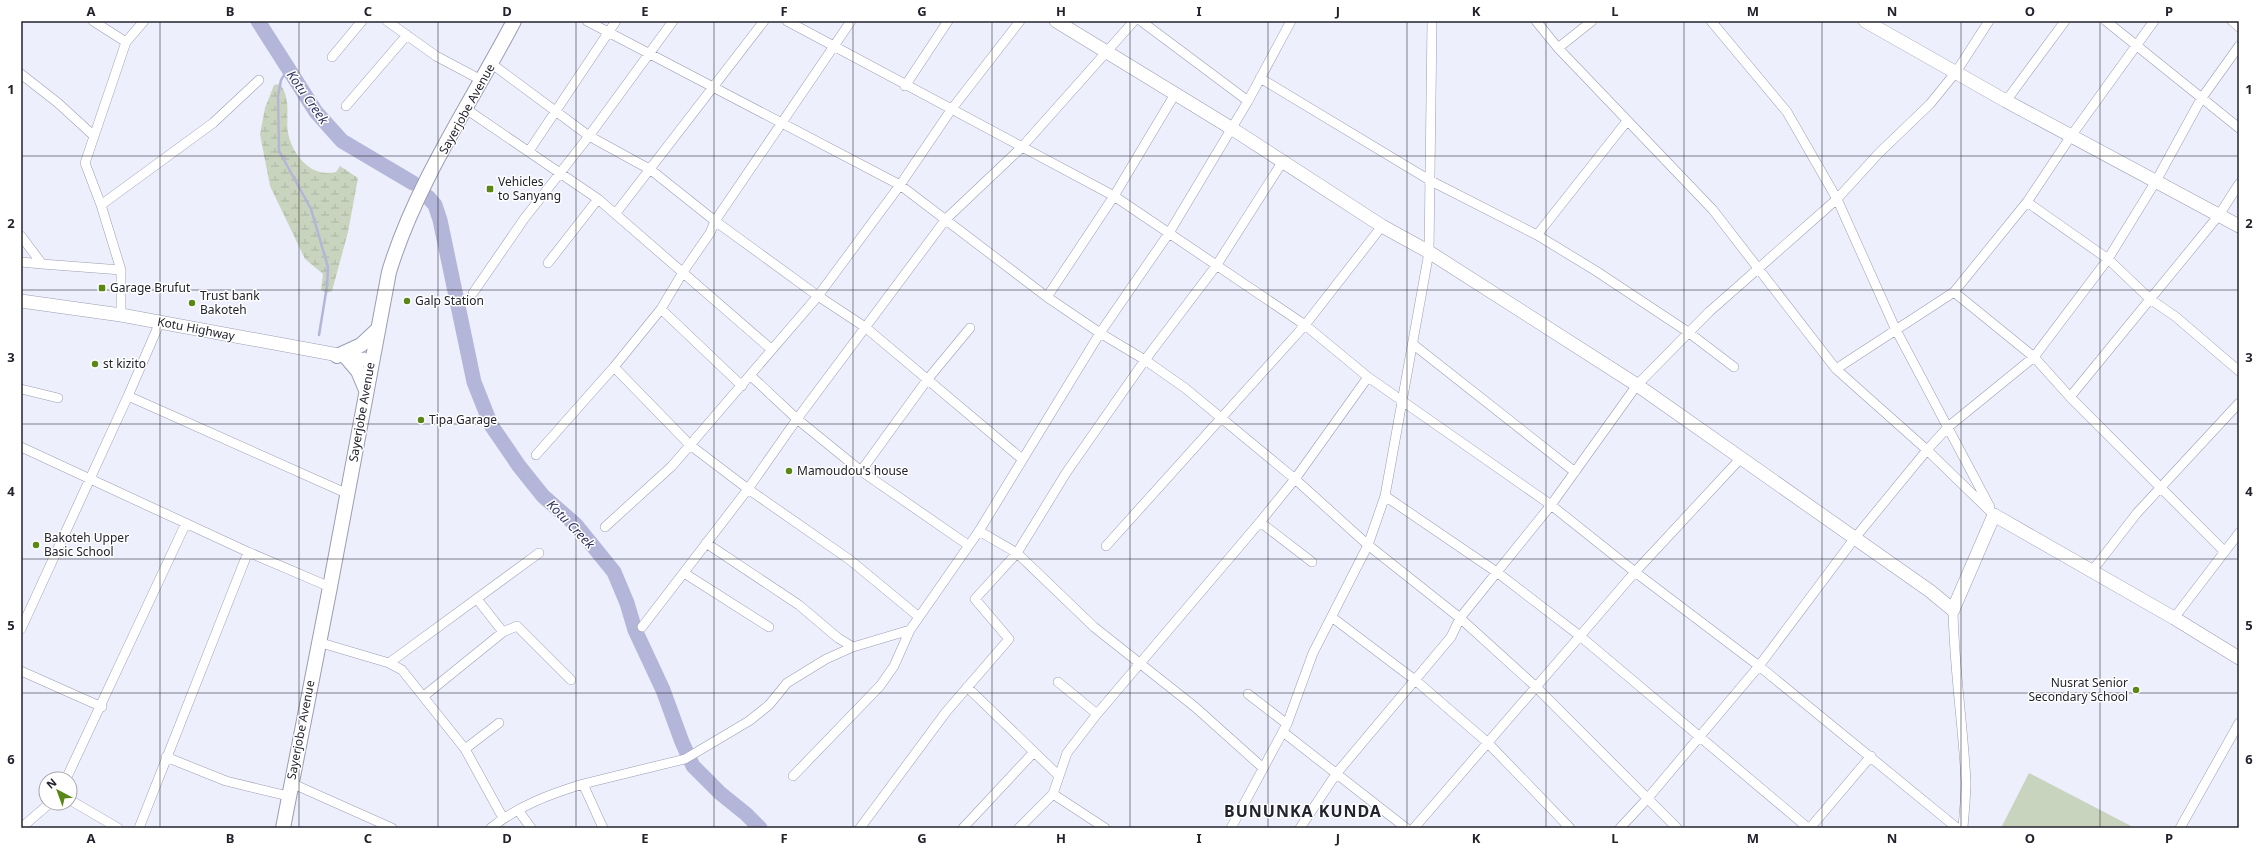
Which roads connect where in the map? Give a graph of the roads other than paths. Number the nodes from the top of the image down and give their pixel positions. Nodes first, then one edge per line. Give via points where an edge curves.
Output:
1 (93, 21) edge
2 (144, 21) edge
3 (362, 21) edge
4 (387, 21) edge
5 (514, 21) edge
6 (587, 21) edge
7 (616, 21) edge
8 (673, 21) edge
9 (764, 21) edge
10 (787, 21) edge
11 (851, 21) edge
12 (948, 21) edge
13 (1020, 21) edge
14 (1056, 21) edge
15 (1134, 21) edge
16 (1141, 21) edge
17 (1291, 21) edge
18 (1432, 21) edge
19 (1536, 21) edge
20 (1592, 21) edge
21 (1712, 21) edge
22 (1865, 21) edge
23 (1988, 21) edge
24 (2065, 21) edge
25 (2106, 21) edge
26 (2154, 21) edge
27 (2232, 21) edge
28 (2239, 27) edge
29 (610, 32) junction
30 (406, 35) junction
31 (126, 42) junction
32 (2136, 45) junction
33 (2239, 46) edge
34 (834, 48) junction
35 (1558, 48) junction
36 (1106, 52) junction
37 (649, 53) junction
38 (332, 57) dead end
39 (492, 64) junction
40 (1956, 72) junction
41 (21, 74) edge
42 (1260, 78) junction
43 (259, 80) dead end
44 (483, 81) junction
45 (713, 86) junction
46 (905, 86) junction
47 (1175, 94) junction
48 (2201, 99) junction
49 (1248, 101) junction
50 (2006, 101) junction
51 (346, 106) dead end
52 (466, 109) junction
53 (951, 110) junction
54 (555, 113) junction
55 (1627, 121) junction
56 (782, 122) junction
57 (1231, 128) junction
58 (2239, 128) edge
59 (94, 136) junction
60 (589, 136) junction
61 (2071, 136) junction
62 (1021, 148) junction
63 (529, 151) junction
64 (1283, 161) junction
65 (651, 170) junction
66 (561, 173) junction
67 (1431, 181) junction
68 (2156, 181) junction
69 (2239, 184) edge
70 (900, 185) junction
71 (1114, 196) junction
72 (598, 199) junction
73 (1838, 199) junction
74 (2026, 202) junction
75 (102, 205) junction
76 (616, 213) junction
77 (2219, 215) junction
78 (946, 219) junction
79 (715, 220) junction
80 (1382, 226) junction
81 (2239, 226) edge
82 (1169, 233) junction
83 (1538, 235) junction
84 (21, 236) edge
85 (1429, 252) junction
86 (2108, 258) junction
87 (21, 262) edge
88 (548, 263) dead end
89 (42, 264) junction
90 (1216, 266) junction
91 (1757, 268) junction
92 (121, 270) junction
93 (683, 272) junction
94 (1954, 292) junction
95 (474, 293) dead end
96 (818, 296) junction
97 (1047, 297) junction
98 (2150, 299) junction
99 (21, 301) edge
100 (661, 309) junction
101 (121, 315) junction
102 (160, 322) junction
103 (1305, 325) junction
104 (865, 327) junction
105 (970, 328) dead end
106 (1895, 328) junction
107 (377, 330) junction
108 (1688, 332) junction
109 (1100, 333) junction
110 (1414, 345) junction
111 (771, 349) junction
112 (341, 356) junction
113 (2034, 357) junction
114 (1145, 360) junction
115 (371, 361) junction
116 (614, 367) junction
117 (1734, 367) dead end
118 (1836, 369) junction
119 (2239, 371) edge
120 (751, 376) junction
121 (1368, 377) junction
122 (927, 380) junction
123 (1637, 385) junction
124 (742, 386) junction
125 (21, 389) edge
126 (366, 390) junction
127 (128, 396) junction
128 (2070, 397) junction
129 (58, 398) dead end
130 (1403, 401) junction
131 (2239, 403) edge
132 (1221, 417) junction
133 (797, 418) junction
134 (1948, 427) junction
135 (690, 445) junction
136 (21, 447) edge
137 (1927, 450) junction
138 (536, 455) dead end
139 (1022, 459) junction
140 (1740, 459) junction
141 (861, 471) junction
142 (1575, 472) junction
143 (90, 478) junction
144 (1294, 479) junction
145 (2161, 488) junction
146 (748, 489) junction
147 (348, 494) junction
148 (1385, 496) junction
149 (1551, 505) junction
150 (1994, 516) junction
151 (1260, 522) junction
152 (186, 523) junction
153 (605, 527) dead end
154 (979, 531) junction
155 (2239, 533) edge
156 (1854, 539) junction
157 (706, 543) junction
158 (968, 545) junction
159 (1368, 545) junction
160 (1106, 546) dead end
161 (2224, 551) junction
162 (248, 552) junction
163 (539, 553) dead end
164 (1017, 553) junction
165 (1312, 562) dead end
166 (2092, 571) junction
167 (1635, 572) junction
168 (684, 573) junction
169 (1498, 573) junction
170 (330, 587) junction
171 (477, 599) junction
172 (1953, 610) junction
173 (919, 617) junction
174 (1333, 618) junction
175 (1460, 618) junction
176 (2174, 618) junction
177 (769, 626) dead end
178 (642, 627) dead end
179 (21, 629) edge
180 (910, 630) junction
181 (503, 632) junction
182 (1580, 636) junction
183 (318, 642) junction
184 (853, 647) junction
185 (2239, 658) edge
186 (389, 663) junction
187 (1139, 664) junction
188 (1759, 666) junction
189 (21, 671) edge
190 (571, 680) dead end
191 (1415, 680) junction
192 (1058, 682) dead end
193 (1534, 686) junction
194 (967, 687) junction
195 (1248, 694) dead end
196 (424, 696) junction
197 (102, 707) junction
198 (1097, 714) junction
199 (500, 723) dead end
200 (2239, 723) edge
201 (1285, 728) junction
202 (1699, 735) junction
203 (1487, 742) junction
204 (465, 749) junction
205 (1033, 753) junction
206 (1871, 756) junction
207 (166, 757) junction
208 (1262, 767) junction
209 (70, 771) edge
210 (1336, 774) junction
211 (1058, 775) junction
212 (793, 776) dead end
213 (583, 784) junction
214 (290, 790) junction
215 (1053, 794) junction
216 (1648, 798) junction
217 (78, 805) edge
218 (518, 810) junction
219 (41, 811) edge
220 (504, 818) junction
221 (968, 826) edge
222 (21, 828) edge
223 (118, 828) edge
224 (139, 828) edge
225 (283, 828) edge
226 (392, 828) edge
227 (491, 828) edge
228 (531, 828) edge
229 (603, 828) edge
230 (860, 828) edge
231 (1019, 828) edge
232 (1105, 828) edge
233 (1231, 828) edge
234 (1300, 828) edge
235 (1406, 828) edge
236 (1414, 828) edge
237 (1570, 828) edge
238 (1620, 828) edge
239 (1677, 828) edge
240 (1809, 828) edge
241 (1957, 828) edge
242 (1963, 828) edge
243 (2180, 828) edge

1 - 31 street
2 - 31 street
3 - 38 street
4 - 30 street
5 - 39 main road, Sayerjobe Avenue
6 - 29 street
7 - 29 street
8 - 37 street
9 - 45 street
10 - 34 street
11 - 34 street
12 - 46 street
13 - 53 street
14 - 36 street
15 - 36 street
16 - 49 street
17 - 42 street
18 - 67 street
19 - 35 street
20 - 35 street
21 - 73 street via 1786,112
22 - 40 street
23 - 40 street
24 - 50 street
25 - 32 street
26 - 32 street
27 - 28 street
29 - 37 street
29 - 54 street
30 - 44 street via 436,56
30 - 51 street
31 - 59 street
32 - 48 street
32 - 61 street
33 - 48 street
34 - 46 street
34 - 56 street
35 - 55 street
36 - 47 street
36 - 62 street
37 - 45 street
37 - 60 street
39 - 44 main road, Sayerjobe Avenue
39 - 54 street
40 - 50 street
40 - 73 street via 1930,104 1879,153
41 - 59 street
42 - 49 street
42 - 67 street
43 - 75 street via 213,123
44 - 52 main road, Sayerjobe Avenue
45 - 56 street
45 - 65 street
46 - 53 street
47 - 57 street
47 - 71 street
48 - 58 street
48 - 68 street
49 - 57 street
50 - 61 street
52 - 63 street
52 - 107 main road, Sayerjobe Avenue via 422,188 398,243 386,284
53 - 62 street
53 - 70 street
54 - 60 street
54 - 63 street
55 - 83 street
55 - 91 street via 1713,210
56 - 70 street
56 - 79 street
57 - 64 street
57 - 82 street
59 - 75 street via 85,163
60 - 65 street
60 - 66 street
61 - 68 street
61 - 74 street
62 - 71 street
62 - 78 street
63 - 66 street
64 - 80 street
64 - 90 street
65 - 76 street
65 - 79 street
66 - 72 street
66 - 95 street via 524,219
67 - 83 street
67 - 85 street
68 - 77 street
68 - 86 street
69 - 77 street
70 - 78 street
70 - 96 street
71 - 82 street
71 - 97 street
72 - 76 street
72 - 88 street
73 - 91 street
73 - 106 street
74 - 86 street
74 - 94 street
75 - 92 street
76 - 93 street
77 - 81 street
77 - 98 street
78 - 97 street
78 - 104 street
79 - 93 street via 703,244
79 - 96 street
80 - 85 street
80 - 103 street
82 - 90 street
82 - 109 street
83 - 108 street
84 - 89 street
85 - 110 street
85 - 123 street
86 - 98 street
86 - 113 street
87 - 89 street
89 - 92 street
90 - 103 street
90 - 114 street
91 - 108 street
91 - 118 street
92 - 101 street
93 - 100 street
93 - 111 street
94 - 106 street
94 - 113 street
96 - 104 street
96 - 111 street
97 - 109 street
98 - 119 street via 2176,317
98 - 128 street
99 - 101 street, Kotu Highway
100 - 116 street
100 - 124 street
101 - 102 street, Kotu Highway
102 - 112 street, Kotu Highway
102 - 127 street
103 - 121 street
103 - 132 street
104 - 122 street
104 - 133 street
105 - 122 street
106 - 118 street
106 - 134 street
107 - 112 main road via 361,345
107 - 115 main road, Sayerjobe Avenue
108 - 117 street
108 - 123 street
109 - 114 street
109 - 139 street
110 - 130 street
110 - 142 street
111 - 120 street
112 - 115 street, Kotu Highway
112 - 126 main road via 361,376
113 - 128 street
113 - 134 street
114 - 132 street
114 - 164 street via 1066,473
115 - 126 main road, Sayerjobe Avenue
116 - 135 street
116 - 138 street
118 - 137 street
120 - 124 street
120 - 133 street
121 - 130 street
121 - 144 street
122 - 139 street
122 - 141 street
123 - 140 street
123 - 142 street
124 - 135 street
125 - 129 street
126 - 147 main road, Sayerjobe Avenue
127 - 143 street
127 - 147 street
128 - 145 street
130 - 148 street
130 - 149 street
131 - 145 street
132 - 144 street
132 - 160 street
133 - 141 street
133 - 146 street
134 - 137 street
134 - 150 street
135 - 146 street
135 - 153 street via 672,466
136 - 143 street
137 - 150 street
137 - 156 street
139 - 154 street
140 - 156 street
140 - 167 street
141 - 158 street
142 - 149 street
143 - 152 street
143 - 179 street
144 - 151 street
144 - 159 street
145 - 161 street
145 - 166 street via 2137,513
146 - 157 street
146 - 173 street via 850,560
147 - 170 main road, Sayerjobe Avenue
148 - 159 street
148 - 169 street
149 - 167 street
149 - 169 street
150 - 166 street
150 - 172 street
151 - 165 street
151 - 187 street
152 - 162 street
152 - 197 street
154 - 158 street
154 - 164 street
155 - 161 street
156 - 172 street via 1930,591
156 - 188 street
157 - 168 street
157 - 184 street via 799,605 838,638
158 - 173 street
159 - 174 street
159 - 175 street
161 - 176 street
162 - 170 street
162 - 207 street
163 - 171 street
164 - 187 street via 1094,627
164 - 194 street via 975,598 1009,639
166 - 176 street
167 - 182 street
167 - 188 street
168 - 177 street
168 - 178 street
169 - 175 street
169 - 182 street
170 - 183 main road, Sayerjobe Avenue
171 - 181 street
171 - 186 street
172 - 242 street via 1954,664 1966,784
173 - 180 street
174 - 191 street
174 - 201 street via 1313,653
175 - 191 street via 1451,637
175 - 193 street
176 - 185 street
180 - 184 street
180 - 212 street via 894,666 880,686
181 - 190 street via 517,626
181 - 196 street
182 - 193 street
182 - 202 street
183 - 186 street
183 - 214 main road, Sayerjobe Avenue
184 - 213 street via 797,676 781,689 762,712 689,757
186 - 196 street via 402,670
187 - 198 street
187 - 208 street via 1195,707
188 - 202 street
188 - 206 street
189 - 197 street
191 - 203 street
191 - 210 street
192 - 198 street
193 - 203 street
193 - 216 street
194 - 205 street
194 - 230 street
195 - 201 street
196 - 204 street
197 - 209 street
198 - 211 street via 1067,753
199 - 204 street
200 - 243 street
201 - 208 street
201 - 210 street
202 - 216 street
202 - 240 street
203 - 236 street
203 - 237 street
204 - 220 street
205 - 211 street
205 - 221 street
206 - 240 street
206 - 241 street
207 - 214 street via 226,781
207 - 224 street
208 - 233 street
210 - 234 street
210 - 235 street
211 - 215 street
213 - 218 street via 537,800
213 - 229 street
214 - 225 main road, Sayerjobe Avenue
214 - 226 street
215 - 231 street
215 - 232 street
216 - 238 street
216 - 239 street
217 - 223 street
218 - 220 street
218 - 228 street
219 - 222 street
220 - 227 street

